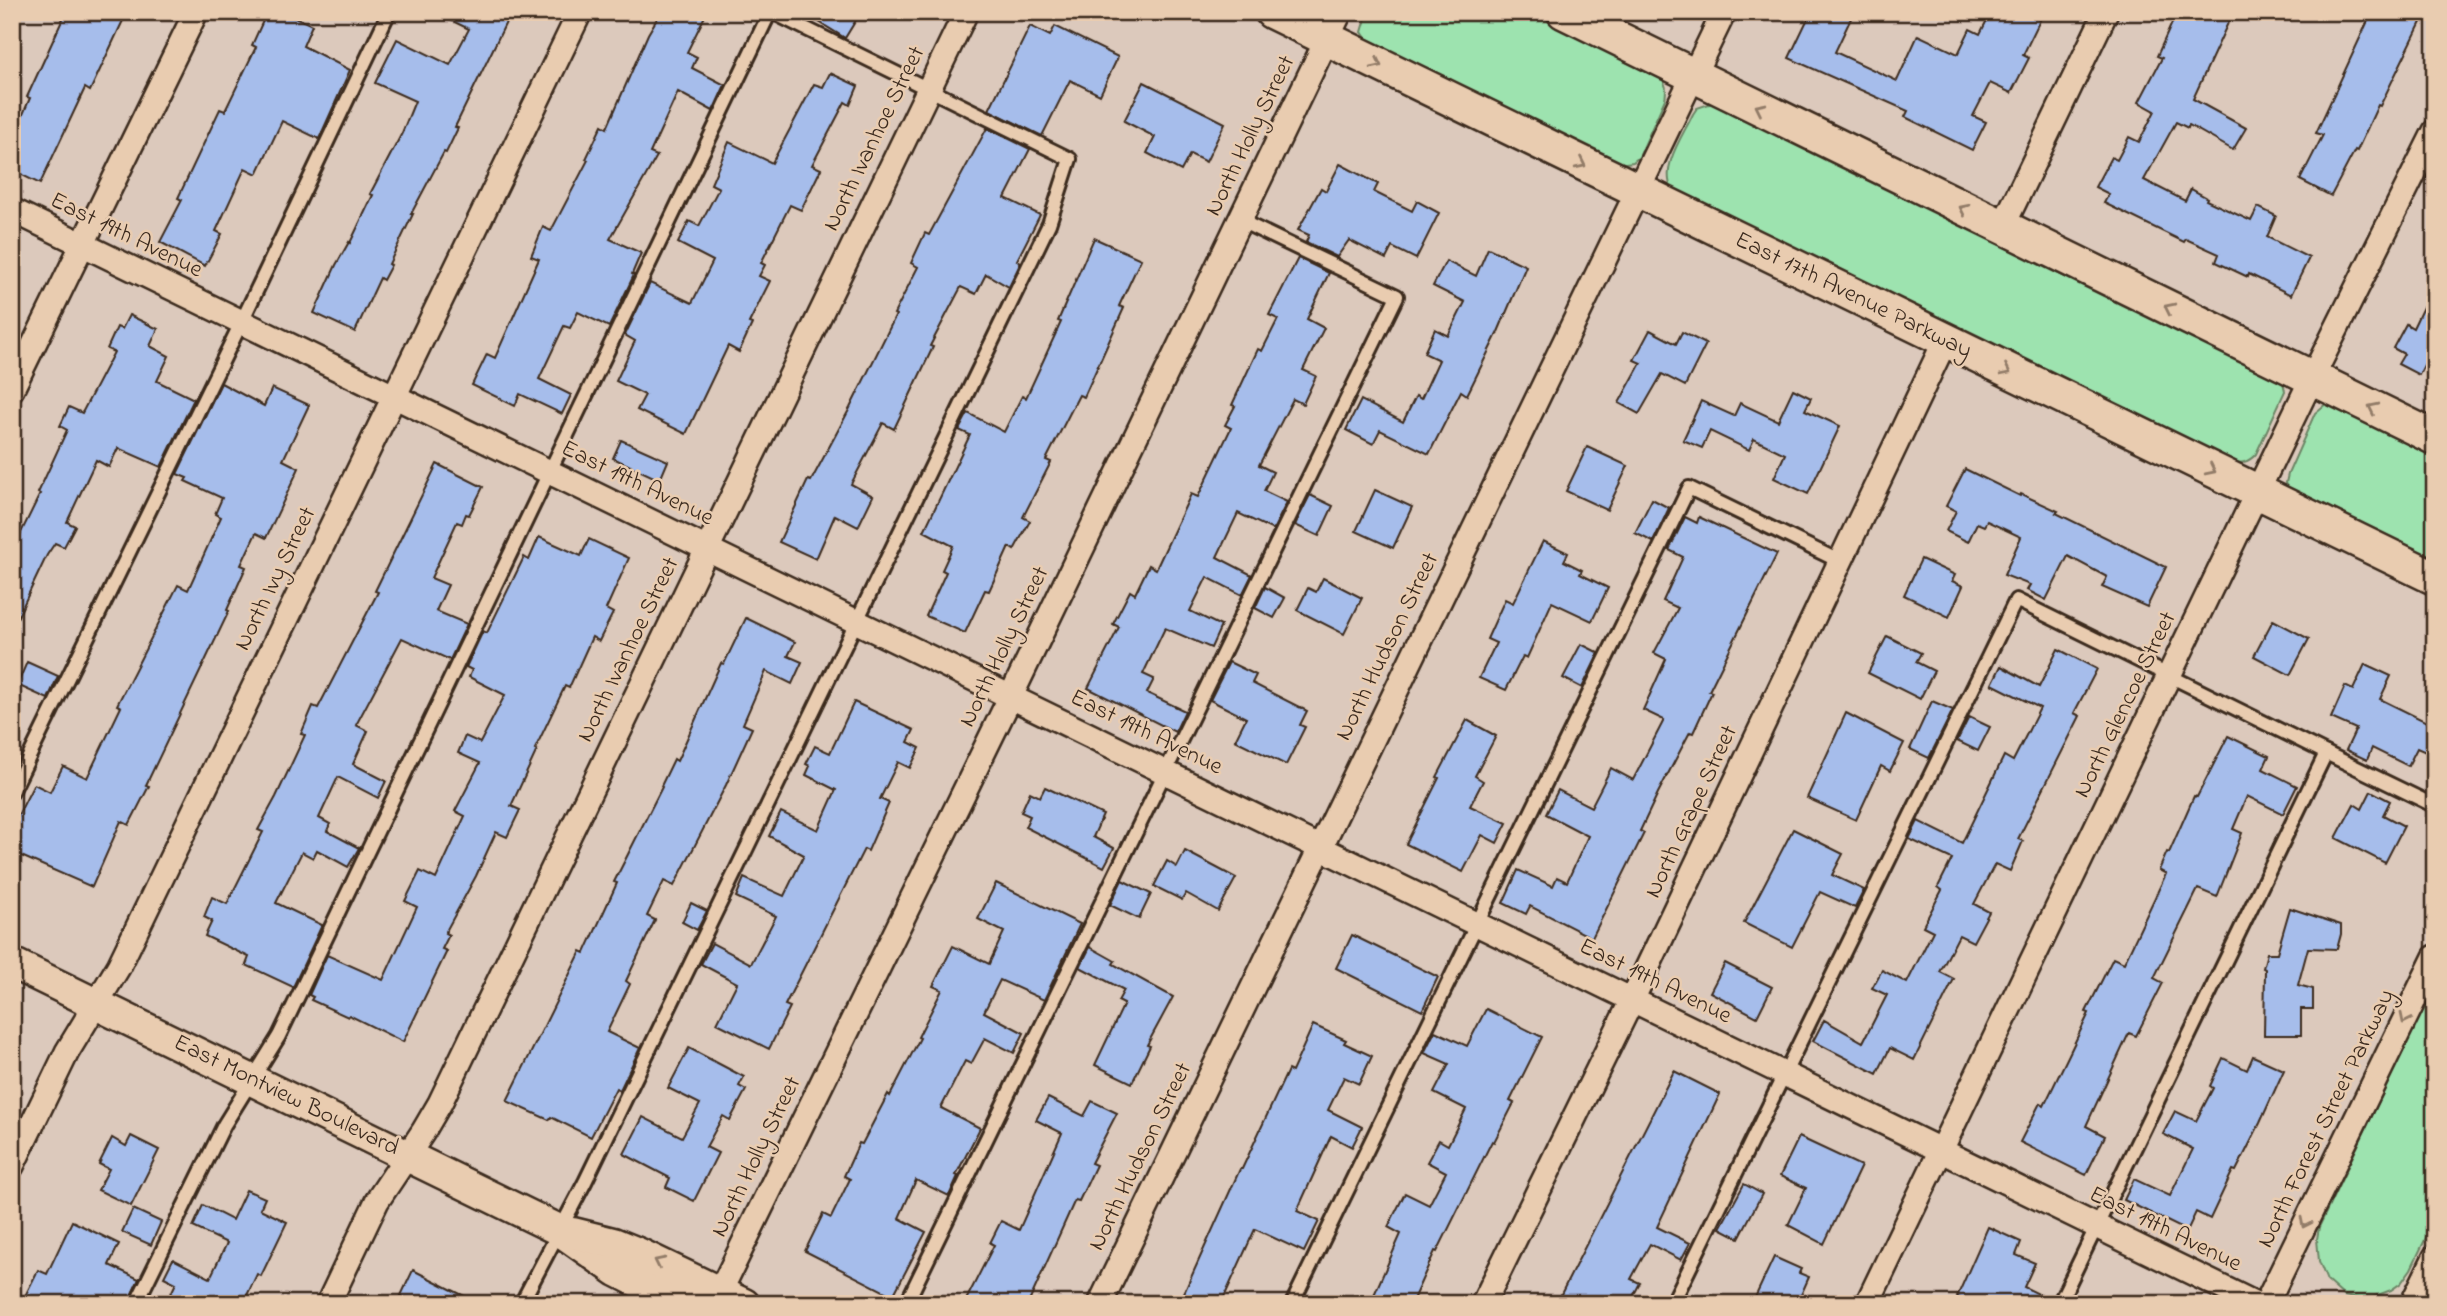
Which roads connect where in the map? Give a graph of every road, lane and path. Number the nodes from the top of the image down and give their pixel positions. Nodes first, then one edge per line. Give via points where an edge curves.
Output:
1 (195, 12) edge
2 (389, 12) edge
3 (580, 12) edge
4 (771, 12) edge
5 (966, 12) edge
6 (1272, 12) edge
7 (1563, 12) edge
8 (1724, 12) edge
9 (2106, 12) edge
10 (1334, 26) edge
11 (1693, 75) junction
12 (929, 89) junction
13 (2435, 131) edge
14 (1637, 191) junction
15 (12, 210) edge
16 (1240, 220) junction
17 (2002, 228) junction
18 (82, 244) junction
19 (242, 321) junction
20 (1945, 341) junction
21 (2312, 378) junction
22 (12, 389) edge
23 (394, 395) junction
24 (2435, 438) edge
25 (550, 470) junction
26 (2258, 492) junction
27 (707, 548) junction
28 (1839, 561) junction
29 (2435, 578) edge
30 (856, 620) junction
31 (2170, 676) junction
32 (1011, 696) junction
33 (2326, 753) junction
34 (1164, 771) junction
35 (12, 792) edge
36 (2435, 806) edge
37 (1320, 848) junction
38 (1475, 924) junction
39 (2435, 957) edge
40 (12, 963) edge
41 (1632, 1000) junction
42 (96, 1004) junction
43 (1783, 1073) junction
44 (252, 1080) junction
45 (1941, 1151) junction
46 (407, 1155) junction
47 (12, 1166) edge
48 (2097, 1226) junction
49 (559, 1230) junction
50 (2435, 1257) edge
51 (726, 1300) edge
52 (136, 1304) edge
53 (328, 1304) edge
54 (521, 1304) edge
55 (682, 1304) edge
56 (906, 1304) edge
57 (1100, 1304) edge
58 (1292, 1304) edge
59 (1483, 1304) edge
60 (1672, 1304) edge
61 (1867, 1304) edge
62 (2059, 1304) edge
63 (2256, 1304) edge
64 (2266, 1304) edge
65 (2412, 1304) edge

1 - 18 street
2 - 19 lane
3 - 23 street, North Ivy Street
4 - 12 lane
4 - 25 lane
5 - 12 street, North Ivanhoe Street
6 - 10 main road, East 17th Avenue Parkway
7 - 11 main road
8 - 11 street, North Hudson Street
9 - 17 street
10 -> 14 main road, East 17th Avenue Parkway
10 - 16 street, North Holly Street
11 - 14 street, North Hudson Street
17 -> 11 main road
12 - 27 street, North Ivanhoe Street
12 - 30 lane via 1070,159 1049,224
13 - 21 street, North Glencoe Street
14 - 20 main road, East 17th Avenue Parkway
14 - 37 street, North Hudson Street
15 - 18 street, East 19th Avenue
16 - 32 street, North Holly Street
16 - 34 lane via 1397,296
21 -> 17 main road
18 - 19 street, East 19th Avenue
18 - 22 street
19 - 23 street, East 19th Avenue
19 - 35 lane
20 -> 26 main road, East 17th Avenue Parkway
20 - 28 street, North Grape Street
24 -> 21 main road
21 - 26 street, North Glencoe Street
23 - 25 street, East 19th Avenue
23 - 42 street, North Ivy Street via 120,966
25 - 27 street, East 19th Avenue
25 - 44 lane via 279,1037
26 - 29 main road, East 17th Avenue Parkway
26 - 31 street, North Glencoe Street
27 - 30 street, East 19th Avenue
27 - 46 street, North Ivanhoe Street via 440,1103
28 - 38 lane via 1689,488
28 - 41 street, North Grape Street
30 - 32 street, East 19th Avenue
30 - 49 lane
31 - 33 lane
31 - 43 lane via 2016,600
31 - 45 street, North Glencoe Street
32 - 34 street, East 19th Avenue
32 - 51 street, North Holly Street
33 - 36 lane
33 - 48 lane
34 - 37 street, East 19th Avenue
34 - 56 lane
37 - 38 street, East 19th Avenue
37 - 57 street, North Hudson Street
38 - 41 street, East 19th Avenue
38 - 58 lane
39 -> 64 street, North Forest Street Parkway
40 - 42 street, East Montview Boulevard
41 - 43 street, East 19th Avenue
41 - 59 street, North Grape Street
42 - 44 street, East Montview Boulevard
42 - 47 street, North Ivy Street via 67,1052
43 - 45 street, East 19th Avenue
43 - 60 lane
44 - 46 street, East Montview Boulevard
44 - 52 lane via 222,1128
45 - 48 street, East 19th Avenue
45 - 61 street, North Glencoe Street
46 - 49 street, East Montview Boulevard
46 - 53 street, North Ivanhoe Street via 377,1201
48 - 62 lane
48 - 63 street, East 19th Avenue
51 -> 49 street, East Montview Boulevard via 626,1248
49 - 54 lane
49 - 55 street, East Montview Boulevard via 617,1271
50 - 65 street

